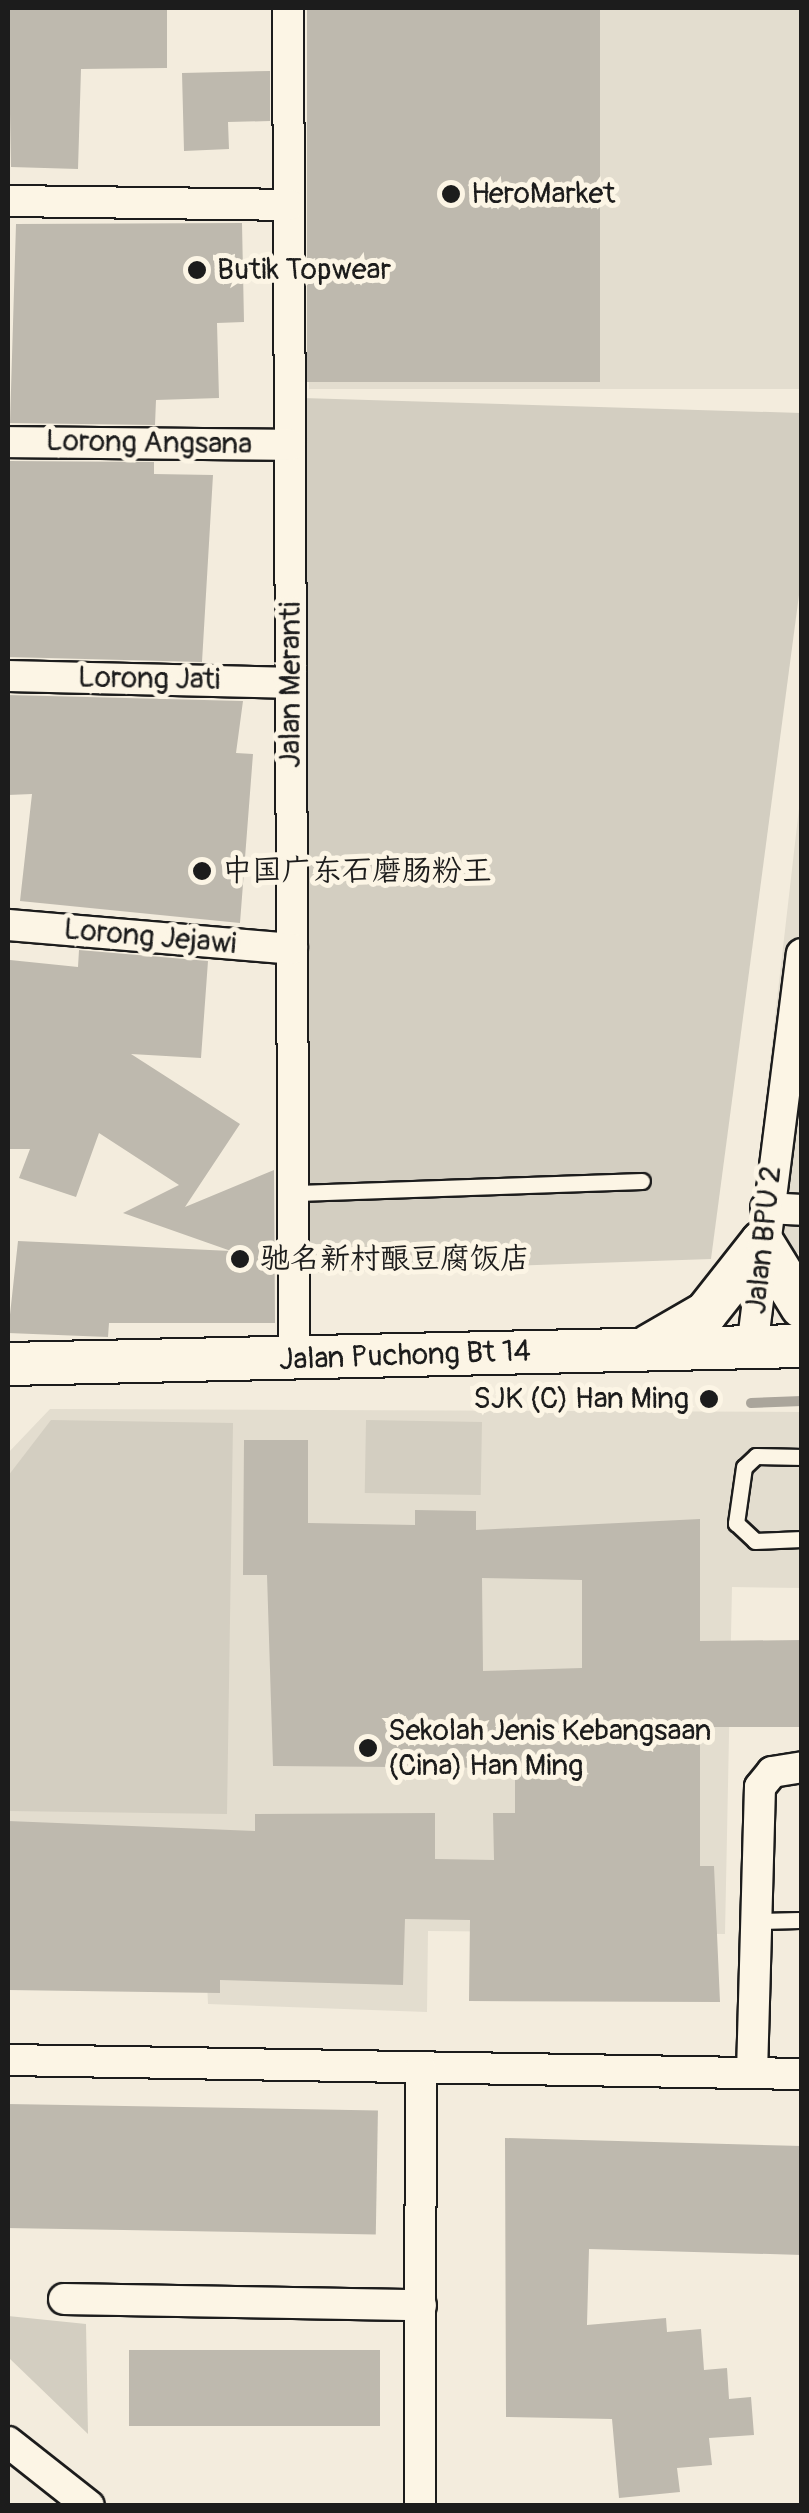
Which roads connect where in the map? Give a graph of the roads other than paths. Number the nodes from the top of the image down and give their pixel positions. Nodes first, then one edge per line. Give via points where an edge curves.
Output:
1 (288, 8) edge
2 (8, 201) edge
3 (288, 205) junction
4 (8, 442) edge
5 (290, 445) junction
6 (8, 676) edge
7 (292, 683) junction
8 (8, 925) edge
9 (292, 949) junction
10 (802, 954) edge
11 (642, 1181) dead end
12 (298, 1193) junction
13 (802, 1210) edge
14 (764, 1225) junction
15 (802, 1306) edge
16 (649, 1346) junction
17 (802, 1346) edge
18 (752, 1348) junction
19 (294, 1362) junction
20 (8, 1364) edge
21 (802, 1457) edge
22 (802, 1540) edge
23 (802, 1767) edge
24 (802, 1920) edge
25 (756, 1921) junction
26 (8, 2060) edge
27 (422, 2069) junction
28 (752, 2073) junction
29 (802, 2074) edge
30 (64, 2299) dead end
31 (420, 2306) junction
32 (8, 2442) edge
33 (89, 2506) edge
34 (420, 2506) edge

1 - 3 street, Jalan Meranti
2 - 3 street
3 - 5 street, Jalan Meranti
4 - 5 street, Lorong Angsana
5 - 7 street, Jalan Meranti
6 - 7 street, Lorong Jati
7 - 9 street, Jalan Meranti
8 - 9 street, Lorong Jejawi
9 - 12 street, Jalan Meranti
10 - 14 street, Jalan BPU 2
11 - 12 lane
12 - 19 street, Jalan Meranti
13 - 14 street
14 - 15 street
14 - 16 street via 706,1313
14 - 18 street, Jalan BPU 2
16 - 18 street, Jalan Puchong Bt 14
16 - 19 street, Jalan Puchong Bt 14
17 - 18 street, Jalan Puchong Bt 14
19 - 20 street, Jalan Puchong Bt 14
21 - 22 lane via 756,1456 744,1468 736,1522 755,1541
23 - 25 street via 772,1772 760,1787
24 - 25 lane
25 - 28 street
26 - 27 street
27 - 28 street
27 - 31 street
28 - 29 street
30 - 31 street
31 - 34 street
32 - 33 street

